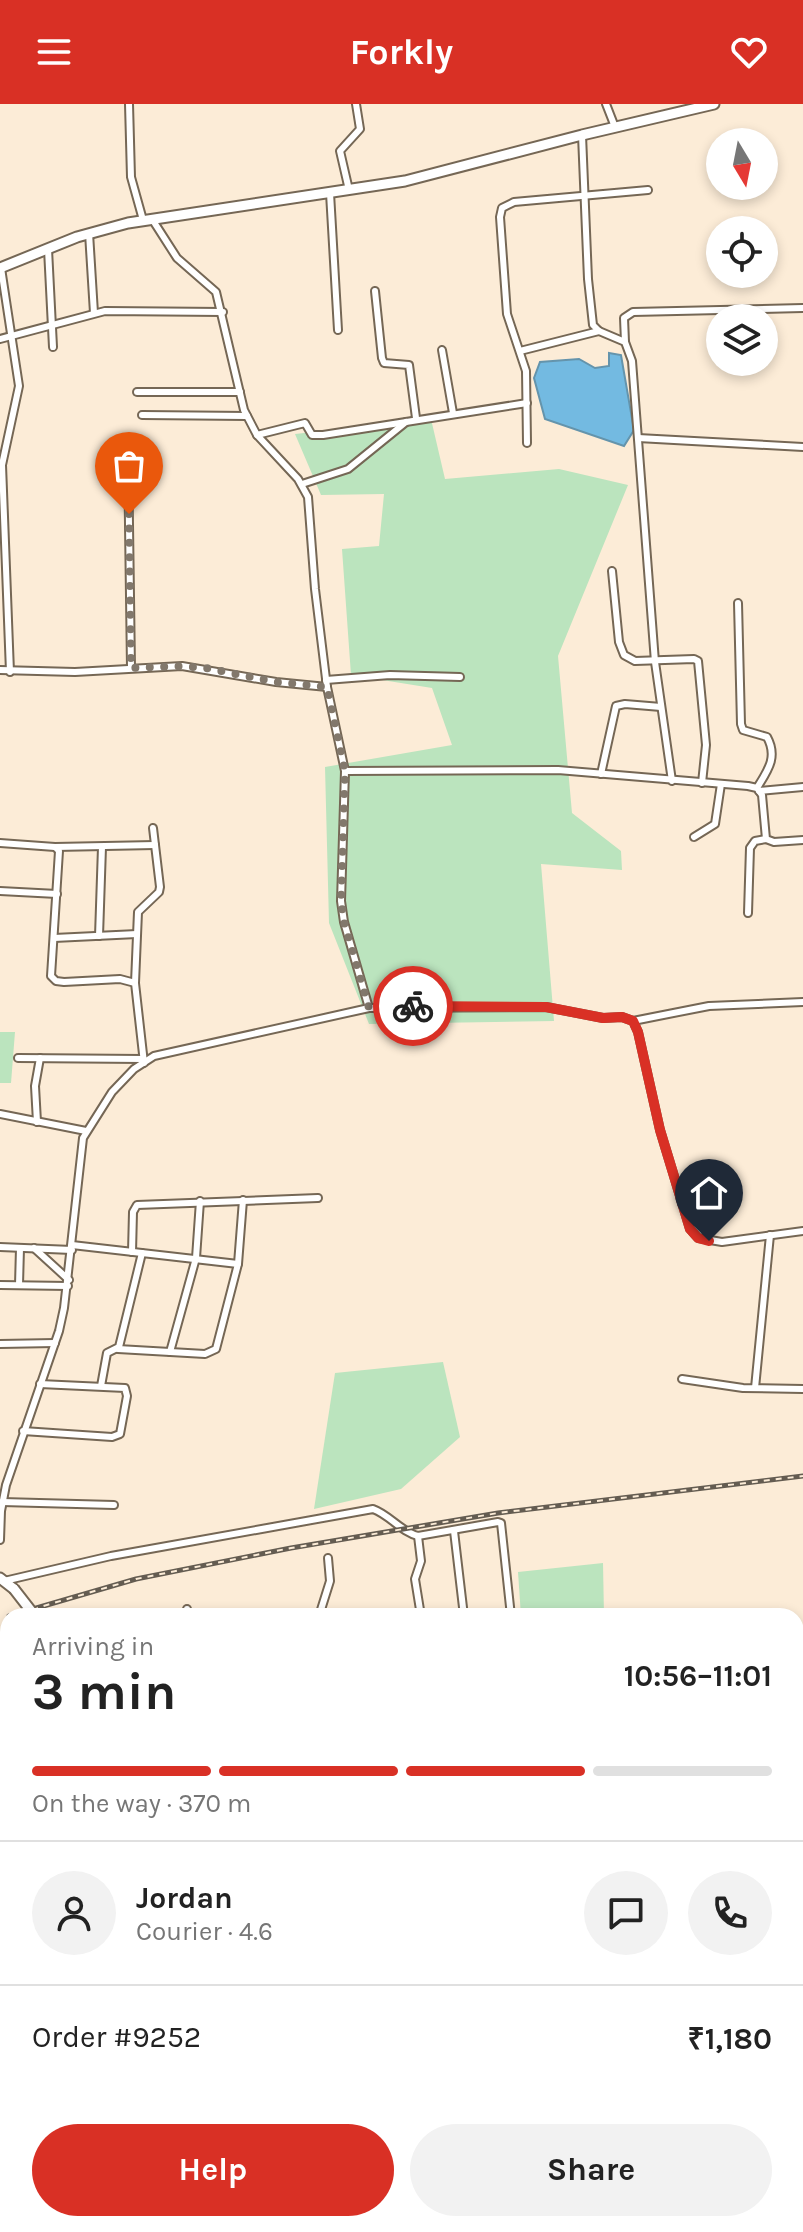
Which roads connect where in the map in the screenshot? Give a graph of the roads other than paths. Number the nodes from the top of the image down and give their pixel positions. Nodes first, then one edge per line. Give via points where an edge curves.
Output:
1 (129, 104) edge
2 (356, 104) edge
3 (606, 104) edge
4 (714, 104) edge
5 (615, 127) junction
6 (582, 135) junction
7 (349, 190) junction
8 (648, 190) dead end
9 (330, 193) junction
10 (586, 197) junction
11 (148, 220) junction
12 (89, 233) junction
13 (48, 249) junction
14 (1, 268) edge
15 (375, 291) dead end
16 (803, 308) edge
17 (223, 312) junction
18 (94, 313) junction
19 (52, 323) junction
20 (338, 330) dead end
21 (599, 331) junction
22 (11, 336) junction
23 (0, 339) edge
24 (625, 342) junction
25 (53, 347) dead end
26 (442, 350) dead end
27 (520, 351) junction
28 (137, 392) dead end
29 (240, 392) junction
30 (527, 403) junction
31 (453, 413) junction
32 (142, 415) dead end
33 (247, 416) junction
34 (412, 419) junction
35 (257, 435) junction
36 (638, 438) junction
37 (527, 443) dead end
38 (803, 447) edge
39 (128, 453) dead end
40 (302, 484) junction
41 (612, 571) dead end
42 (738, 603) dead end
43 (655, 662) junction
44 (131, 668) junction
45 (0, 670) edge
46 (10, 672) junction
47 (460, 677) dead end
48 (326, 683) junction
49 (661, 707) junction
50 (345, 771) junction
51 (601, 774) junction
52 (672, 781) junction
53 (702, 783) junction
54 (721, 784) junction
55 (803, 787) edge
56 (758, 789) junction
57 (153, 828) dead end
58 (694, 837) dead end
59 (766, 839) junction
60 (803, 840) edge
61 (0, 843) edge
62 (155, 845) junction
63 (55, 847) junction
64 (102, 847) junction
65 (0, 891) edge
66 (57, 894) junction
67 (748, 913) dead end
68 (137, 934) junction
69 (99, 936) junction
70 (54, 938) junction
71 (135, 983) junction
72 (803, 1002) edge
73 (369, 1008) junction
74 (633, 1021) junction
75 (18, 1058) dead end
76 (40, 1058) junction
77 (144, 1061) junction
78 (0, 1114) edge
79 (37, 1122) junction
80 (84, 1134) junction
81 (318, 1198) dead end
82 (243, 1200) junction
83 (200, 1201) junction
84 (803, 1231) edge
85 (770, 1235) junction
86 (0, 1247) edge
87 (20, 1248) junction
88 (34, 1248) junction
89 (72, 1248) junction
90 (132, 1252) junction
91 (142, 1253) junction
92 (196, 1258) junction
93 (238, 1264) junction
94 (68, 1283) junction
95 (0, 1285) edge
96 (19, 1285) junction
97 (55, 1343) junction
98 (0, 1344) edge
99 (118, 1349) junction
100 (170, 1352) junction
101 (682, 1379) dead end
102 (40, 1384) junction
103 (101, 1386) junction
104 (755, 1388) junction
105 (803, 1389) edge
106 (23, 1431) junction
107 (2, 1502) junction
108 (114, 1505) dead end
109 (454, 1531) junction
110 (418, 1536) junction
111 (0, 1540) edge
112 (328, 1558) dead end
113 (2, 1579) edge
114 (29, 1608) edge
115 (322, 1608) edge
116 (420, 1608) edge
117 (463, 1608) edge
118 (510, 1608) edge

1 - 11 street via 131,177
2 - 7 street via 360,129 340,151
3 - 5 street
4 - 5 street
5 - 6 street
6 - 7 street via 405,181
6 - 10 street
7 - 9 street
8 - 10 street
9 - 11 street
9 - 20 street
10 - 21 street via 590,310
10 - 27 street via 514,202 502,208 507,314
11 - 12 street
11 - 17 street via 177,258 212,285
12 - 13 street
12 - 18 street
13 - 14 street
13 - 19 street
14 - 22 street
15 - 34 street via 384,363 409,365
16 - 24 street via 633,312 624,318
17 - 18 street
17 - 29 street
18 - 19 street
19 - 22 street
19 - 25 street
21 - 24 street
21 - 27 street
22 - 23 street
22 - 46 street via 19,395 2,465
24 - 36 street via 632,361
26 - 31 street
27 - 30 street
28 - 29 street
29 - 33 street
30 - 31 street
30 - 37 street
31 - 34 street
32 - 33 street
33 - 35 street
34 - 35 street via 323,435 312,435 305,423
34 - 40 street via 348,469
35 - 40 street
36 - 38 street
36 - 43 street
39 - 44 street
40 - 48 street via 308,497
41 - 43 street via 621,650 635,661
42 - 56 street via 741,724 743,730 767,737 772,749 772,763
43 - 49 street
43 - 53 street via 698,661 706,745
44 - 46 street
44 - 48 street via 194,667 276,682
45 - 46 street
47 - 48 street via 390,675
48 - 50 street
49 - 51 street via 616,706
49 - 52 street
50 - 51 street
50 - 73 street via 341,901
51 - 52 street
52 - 53 street
53 - 54 street
54 - 56 street
54 - 58 street via 715,824
55 - 56 street
56 - 59 street
57 - 62 street
59 - 60 street
59 - 67 street via 750,848
61 - 63 street
62 - 64 street
62 - 68 street via 159,892 138,912
63 - 64 street
63 - 66 street via 60,858
64 - 69 street
65 - 66 street
66 - 70 street
68 - 69 street
68 - 71 street
69 - 70 street
70 - 71 street via 51,976 56,981
71 - 77 street
72 - 74 street via 709,1006
73 - 74 street via 546,1007
73 - 77 street
74 - 85 street via 690,1229 709,1241
75 - 76 street
76 - 77 street
76 - 79 street
77 - 80 street via 112,1092
78 - 79 street
79 - 80 street
80 - 89 street
81 - 82 street
82 - 83 street
82 - 93 street
83 - 90 street via 137,1205
83 - 92 street
84 - 85 street
85 - 104 street
86 - 87 street
87 - 88 street
87 - 96 street
88 - 89 street
88 - 94 street
89 - 90 street
89 - 94 street
90 - 91 street
91 - 92 street
91 - 99 street
92 - 93 street
92 - 100 street
93 - 100 street via 216,1349 205,1354
94 - 96 street
94 - 97 street
95 - 96 street
97 - 98 street
97 - 102 street
99 - 100 street
99 - 103 street via 107,1353
101 - 104 street
102 - 103 street
102 - 106 street
103 - 106 street via 126,1391 117,1437
104 - 105 street
106 - 107 street
107 - 108 street
107 - 111 street
109 - 110 street
109 - 117 street
109 - 118 street via 501,1523
110 - 113 street via 382,1512 363,1509
110 - 116 street via 421,1561 415,1579
112 - 115 street via 330,1581
113 - 114 street, bridge

